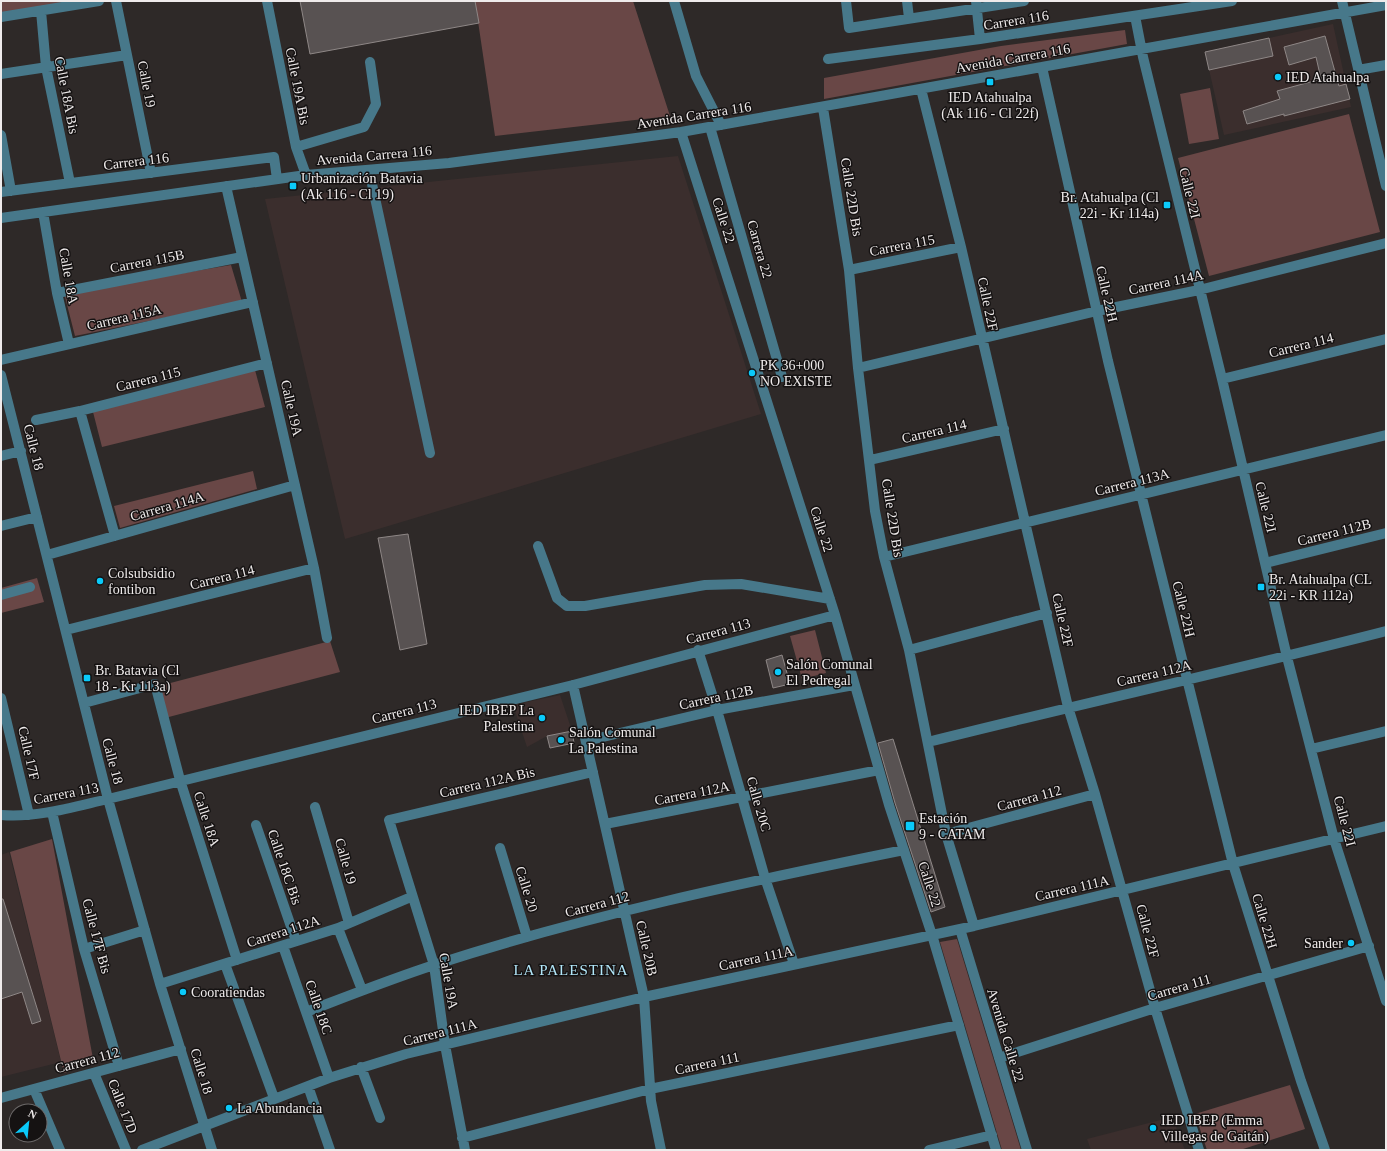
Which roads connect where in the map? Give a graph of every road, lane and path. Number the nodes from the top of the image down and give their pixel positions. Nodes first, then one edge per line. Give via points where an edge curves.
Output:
1 (99, 1) edge
2 (116, 1) edge
3 (268, 1) edge
4 (674, 1) edge
5 (846, 1) edge
6 (907, 1) edge
7 (1024, 1) edge
8 (1232, 1) edge
9 (1342, 1) edge
10 (977, 5) edge
11 (1386, 6) edge
12 (41, 11) junction
13 (1345, 13) junction
14 (1135, 16) junction
15 (1, 17) edge
16 (909, 18) junction
17 (980, 40) junction
18 (1142, 51) junction
19 (127, 56) junction
20 (828, 59) dead end
21 (370, 62) dead end
22 (1386, 65) edge
23 (46, 67) junction
24 (1042, 67) junction
25 (1358, 70) junction
26 (1, 74) edge
27 (921, 89) junction
28 (823, 108) junction
29 (716, 126) junction
30 (681, 132) junction
31 (1, 135) edge
32 (296, 147) junction
33 (369, 170) junction
34 (151, 173) junction
35 (306, 175) junction
36 (277, 179) junction
37 (70, 183) junction
38 (226, 186) junction
39 (1386, 186) edge
40 (6, 191) edge
41 (43, 212) junction
42 (1, 218) edge
43 (1386, 243) edge
44 (961, 247) junction
45 (242, 257) junction
46 (849, 270) junction
47 (1199, 290) junction
48 (56, 292) junction
49 (253, 302) junction
50 (1097, 311) junction
51 (981, 339) junction
52 (1386, 339) edge
53 (69, 344) junction
54 (1, 360) edge
55 (267, 363) junction
56 (858, 368) junction
57 (1, 375) edge
58 (782, 377) dead end
59 (1222, 379) junction
60 (80, 411) junction
61 (36, 420) dead end
62 (1004, 429) junction
63 (1386, 435) edge
64 (20, 451) junction
65 (430, 453) dead end
66 (1, 456) edge
67 (870, 460) junction
68 (1243, 470) junction
69 (295, 484) junction
70 (1141, 495) junction
71 (37, 517) junction
72 (1026, 522) junction
73 (1, 526) edge
74 (1386, 533) edge
75 (115, 536) junction
76 (538, 546) dead end
77 (47, 555) junction
78 (884, 557) junction
79 (1265, 563) junction
80 (314, 568) junction
81 (30, 586) dead end
82 (1, 595) edge
83 (830, 599) junction
84 (1047, 613) junction
85 (835, 615) junction
86 (66, 630) junction
87 (1386, 631) edge
88 (327, 638) dead end
89 (698, 650) junction
90 (909, 650) junction
91 (1287, 657) junction
92 (1187, 679) junction
93 (573, 685) junction
94 (854, 685) junction
95 (1, 698) edge
96 (84, 703) junction
97 (1068, 707) junction
98 (717, 710) junction
99 (1386, 731) edge
100 (586, 741) junction
101 (928, 742) junction
102 (1311, 749) junction
103 (879, 770) junction
104 (593, 772) junction
105 (180, 780) junction
106 (1096, 794) junction
107 (742, 797) junction
108 (108, 799) junction
109 (315, 807) dead end
110 (52, 812) junction
111 (1, 814) edge
112 (29, 815) junction
113 (388, 820) joint
114 (605, 824) junction
115 (256, 825) dead end
116 (1386, 826) edge
117 (946, 834) junction
118 (1334, 839) junction
119 (500, 848) dead end
120 (904, 850) junction
121 (1233, 864) junction
122 (765, 878) junction
123 (1122, 890) junction
124 (411, 897) junction
125 (624, 910) junction
126 (349, 923) junction
127 (974, 926) junction
128 (338, 928) junction
129 (960, 929) junction
130 (145, 930) junction
131 (932, 935) junction
132 (527, 938) junction
133 (296, 941) junction
134 (283, 946) junction
135 (1369, 946) junction
136 (84, 949) junction
137 (237, 960) junction
138 (225, 964) junction
139 (794, 964) junction
140 (434, 965) junction
141 (1267, 976) junction
142 (160, 984) junction
143 (362, 990) junction
144 (644, 997) junction
145 (1386, 1002) edge
146 (1155, 1008) junction
147 (306, 1012) junction
148 (960, 1025) junction
149 (445, 1045) junction
150 (181, 1049) junction
151 (999, 1058) junction
152 (119, 1066) junction
153 (361, 1067) junction
154 (94, 1072) junction
155 (328, 1078) junction
156 (308, 1086) junction
157 (34, 1089) junction
158 (650, 1089) junction
159 (1, 1098) edge
160 (274, 1098) junction
161 (380, 1118) dead end
162 (204, 1125) junction
163 (992, 1135) junction
164 (462, 1138) junction
165 (60, 1150) edge
166 (126, 1150) edge
167 (142, 1150) edge
168 (212, 1150) edge
169 (330, 1150) edge
170 (465, 1150) edge
171 (661, 1150) edge
172 (929, 1150) edge
173 (996, 1150) edge
174 (1027, 1150) edge
175 (1199, 1150) edge
176 (1325, 1150) edge

1 - 12 street
2 - 19 street, Calle 19
3 - 32 street, Calle 19A Bis
4 - 29 street, Carrera 22 via 696,76
5 - 16 street via 849,28
6 - 16 street
7 - 10 street
8 - 14 street, Carrera 116
9 - 13 street
10 - 16 street
10 - 17 street
11 - 13 street, Avenida Carrera 116
12 - 15 street
12 - 23 street, Calle 18A Bis
13 - 18 street, Avenida Carrera 116
13 - 25 street
14 - 17 street, Carrera 116
14 - 18 street, Calle 22I
17 - 20 street, Carrera 116
18 - 24 street, Avenida Carrera 116
18 - 47 street, Calle 22I
19 - 23 street
19 - 34 street, Calle 19
21 - 32 street via 376,104 364,126
22 - 25 street
23 - 26 street
23 - 37 street, Calle 18A Bis
24 - 27 street, Avenida Carrera 116
24 - 50 street, Calle 22H
25 - 39 street
27 - 28 street, Avenida Carrera 116
27 - 44 street, Calle 22F
28 - 29 street, Avenida Carrera 116
28 - 46 street, Calle 22D Bis
29 - 30 street, Avenida Carrera 116
29 - 58 street, Carrera 22
30 - 33 street, Avenida Carrera 116 via 449,163
30 - 83 street, Calle 22
31 - 40 street
32 - 35 street, Calle 19A Bis
33 - 35 street, Avenida Carrera 116
33 - 65 street
34 - 36 street, Carrera 116 via 274,157
34 - 37 street, Carrera 116
35 - 36 street, Avenida Carrera 116
36 - 38 street, Avenida Carrera 116
37 - 40 street, Carrera 116
38 - 41 street, Avenida Carrera 116
38 - 45 street, Calle 19A
41 - 42 street, Avenida Carrera 116
41 - 48 street, Calle 18A
43 - 47 street, Carrera 114A
44 - 46 street, Carrera 115
44 - 51 street, Calle 22F
45 - 48 street, Carrera 115B
45 - 49 street, Calle 19A
46 - 56 street, Calle 22D Bis
47 - 50 street, Carrera 114A
47 - 59 street, Calle 22I
48 - 53 street, Calle 18A
49 - 53 street, Carrera 115A
49 - 55 street, Calle 19A
50 - 51 street, Carrera 114A
50 - 70 street, Calle 22H
51 - 56 street, Carrera 114A
51 - 62 street, Calle 22F
52 - 59 street, Carrera 114
53 - 54 street, Carrera 115A
55 - 60 street, Carrera 115
55 - 69 street, Calle 19A
56 - 67 street, Calle 22D Bis
57 - 64 street, Calle 18
59 - 68 street, Calle 22I
60 - 61 street, Carrera 115
60 - 75 street
62 - 67 street, Carrera 114
62 - 72 street, Calle 22F
63 - 68 street, Carrera 113A
64 - 66 street
64 - 71 street, Calle 18
67 - 78 street, Calle 22D Bis via 875,511
68 - 70 street, Carrera 113A
68 - 79 street, Calle 22I
69 - 75 street, Carrera 114A
69 - 80 street, Calle 19A
70 - 72 street, Carrera 113A
70 - 92 street, Calle 22H
71 - 73 street
71 - 77 street, Calle 18
72 - 78 street, Carrera 113A
72 - 84 street, Calle 22F
74 - 79 street, Carrera 112B
75 - 77 street, Carrera 114A
76 - 83 street via 557,598 567,606 585,606 705,585 741,584
77 - 86 street, Calle 18
78 - 90 street, Calle 22D Bis
79 - 91 street, Calle 22I
80 - 86 street, Carrera 114
80 - 88 street, Calle 19A
81 - 82 street
83 - 85 street, Calle 22
84 - 90 street
84 - 97 street, Calle 22F
85 - 89 street, Carrera 113
85 - 94 street, Calle 22
86 - 96 street, Calle 18
87 - 91 street, Carrera 112A
89 - 93 street, Carrera 113
89 - 98 street, Calle 20C
90 - 101 street, Calle 22D Bis
91 - 92 street, Carrera 112A
91 - 102 street, Calle 22I
92 - 97 street, Carrera 112A
92 - 121 street, Calle 22H
93 - 100 street, Calle 20B
93 - 105 street, Carrera 113
94 - 98 street, Carrera 112B
94 - 103 street, Calle 22
95 - 112 street, Calle 17F
96 - 105 street, Calle 18A via 155,684
96 - 108 street, Calle 18
97 - 101 street, Carrera 112A
97 - 106 street, Calle 22F
98 - 100 street, Carrera 112B
98 - 107 street, Calle 20C
99 - 102 street
100 - 104 street, Calle 20B
101 - 117 street, Calle 22D Bis
102 - 118 street, Calle 22I
103 - 107 street, Carrera 112A
103 - 120 street, Calle 22
104 - 113 street, Carrera 112A Bis
104 - 114 street, Calle 20B
105 - 108 street, Carrera 113
105 - 137 street, Calle 18A
106 - 117 street, Carrera 112
106 - 123 street, Calle 22F
107 - 114 street, Carrera 112A
107 - 122 street, Calle 20C
108 - 110 street, Carrera 113
108 - 130 street, Calle 18
109 - 126 street, Calle 19
110 - 112 street, Carrera 113
110 - 136 street, Calle 17F Bis
111 - 112 street, Carrera 113
113 - 124 street, Calle 19A
114 - 125 street, Calle 20B
115 - 133 street, Calle 18C Bis
116 - 118 street, Carrera 111A
117 - 127 street, Calle 22D Bis
118 - 121 street, Carrera 111A
118 - 135 street, Calle 22I
119 - 132 street, Calle 20
120 - 122 street, Carrera 112
120 - 131 street, Calle 22
121 - 123 street, Carrera 111A
121 - 141 street, Calle 22H
122 - 125 street, Carrera 112
122 - 139 street, Calle 20C
123 - 127 street, Carrera 111A
123 - 146 street, Calle 22F
124 - 126 street, Carrera 112A
124 - 140 street, Calle 19A
125 - 132 street, Carrera 112
125 - 144 street, Calle 20B
126 - 128 street, Carrera 112A
127 - 129 street, Carrera 111A
128 - 133 street, Carrera 112A
128 - 143 street
129 - 131 street, Carrera 111A
129 - 151 street, Avenida Calle 22
130 - 136 street
130 - 142 street, Calle 18
131 - 139 street, Carrera 111A
131 - 148 street
132 - 140 street, Carrera 112
133 - 134 street, Carrera 112A
134 - 137 street, Carrera 112A
134 - 147 street, Calle 18C
135 - 141 street, Carrera 111
135 - 145 street, Calle 22I
136 - 152 street, Calle 17F Bis
137 - 138 street, Carrera 112A
138 - 142 street, Carrera 112A
138 - 160 street
139 - 144 street, Carrera 111A
140 - 143 street, Carrera 112
140 - 149 street, Calle 19A
141 - 146 street, Carrera 111
141 - 176 street, Calle 22H
142 - 150 street, Calle 18
143 - 147 street, Carrera 112
144 - 149 street, Carrera 111A
144 - 158 street, Calle 20B
146 - 151 street, Carrera 111
146 - 175 street, Calle 22F
147 - 155 street, Calle 18C
148 - 158 street, Carrera 111
148 - 163 street
149 - 153 street, Carrera 111A
149 - 164 street, Calle 19A
150 - 152 street, Carrera 112
150 - 162 street, Calle 18
151 - 174 street, Avenida Calle 22
152 - 154 street, Carrera 112
153 - 155 street, Carrera 111A
153 - 161 street
154 - 157 street, Carrera 112
154 - 166 street, Calle 17D
155 - 156 street, Carrera 111A
156 - 160 street, Carrera 111A
156 - 169 street
157 - 159 street, Carrera 112
157 - 165 street
158 - 164 street, Carrera 111
158 - 171 street, Calle 20B
160 - 162 street, Carrera 111A
162 - 167 street, Carrera 111A
162 - 168 street, Calle 18
163 - 172 street
163 - 173 street
164 - 170 street, Calle 19A

